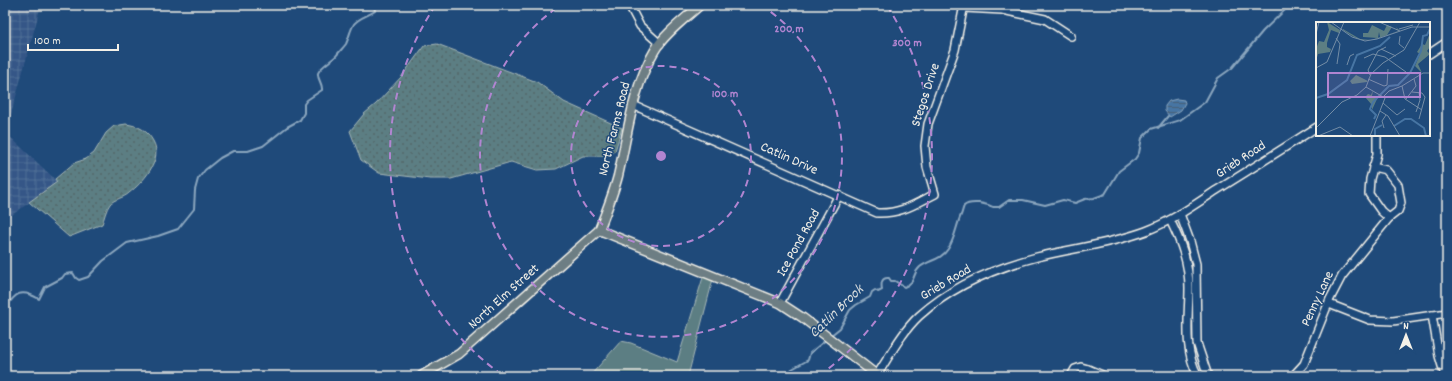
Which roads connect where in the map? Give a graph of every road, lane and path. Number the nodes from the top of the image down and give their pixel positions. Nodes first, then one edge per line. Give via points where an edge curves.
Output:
1 (629, 5) edge
2 (700, 5) edge
3 (964, 6) edge
4 (1071, 36) dead end
5 (1447, 42) edge
6 (660, 44) junction
7 (1430, 53) edge
8 (634, 105) junction
9 (1316, 128) edge
10 (1377, 136) edge
11 (1374, 167) junction
12 (935, 194) joint
13 (839, 195) junction
14 (1180, 214) junction
15 (1389, 218) junction
16 (1170, 220) junction
17 (599, 230) junction
18 (780, 303) junction
19 (1329, 304) junction
20 (1447, 313) edge
21 (1432, 315) junction
22 (1089, 373) edge
23 (423, 376) edge
24 (878, 376) edge
25 (1070, 376) edge
26 (1105, 376) edge
27 (1198, 376) edge
28 (1208, 376) edge
29 (1293, 376) edge
30 (1445, 376) edge

1 - 6 street via 640,26
2 - 6 main road, North Farms Road
3 - 4 street via 1002,10 1045,19
3 - 12 street, Stegos Drive via 955,50 928,124 925,146 927,167
5 - 7 street
6 - 8 main road, North Farms Road via 655,49 639,83
8 - 13 street, Catlin Drive
8 - 17 main road, North Farms Road via 618,177
9 - 14 street, Grieb Road
10 - 11 street
11 - 15 street via 1369,194
11 - 15 street, Penny Lane via 1386,170 1398,184 1401,203 1398,211
12 - 13 street, Catlin Drive via 890,213 877,213
13 - 18 street, Ice Pond Road
14 - 16 street, Grieb Road
14 - 28 street via 1196,264 1197,343
15 - 19 street, Penny Lane via 1342,276
16 - 24 street, Grieb Road via 1121,239 1003,267 964,285 938,300 918,317 900,339
16 - 27 street via 1182,245 1187,265 1188,343 1194,370
17 - 18 main road, Grieb Road
17 - 23 main road, North Elm Street via 459,354
18 - 24 main road, Grieb Road
19 - 21 street via 1370,320 1393,321
19 - 29 street, Penny Lane via 1304,364
20 - 21 street
21 - 30 street
22 - 25 street via 1078,368 1072,371
22 - 26 street

